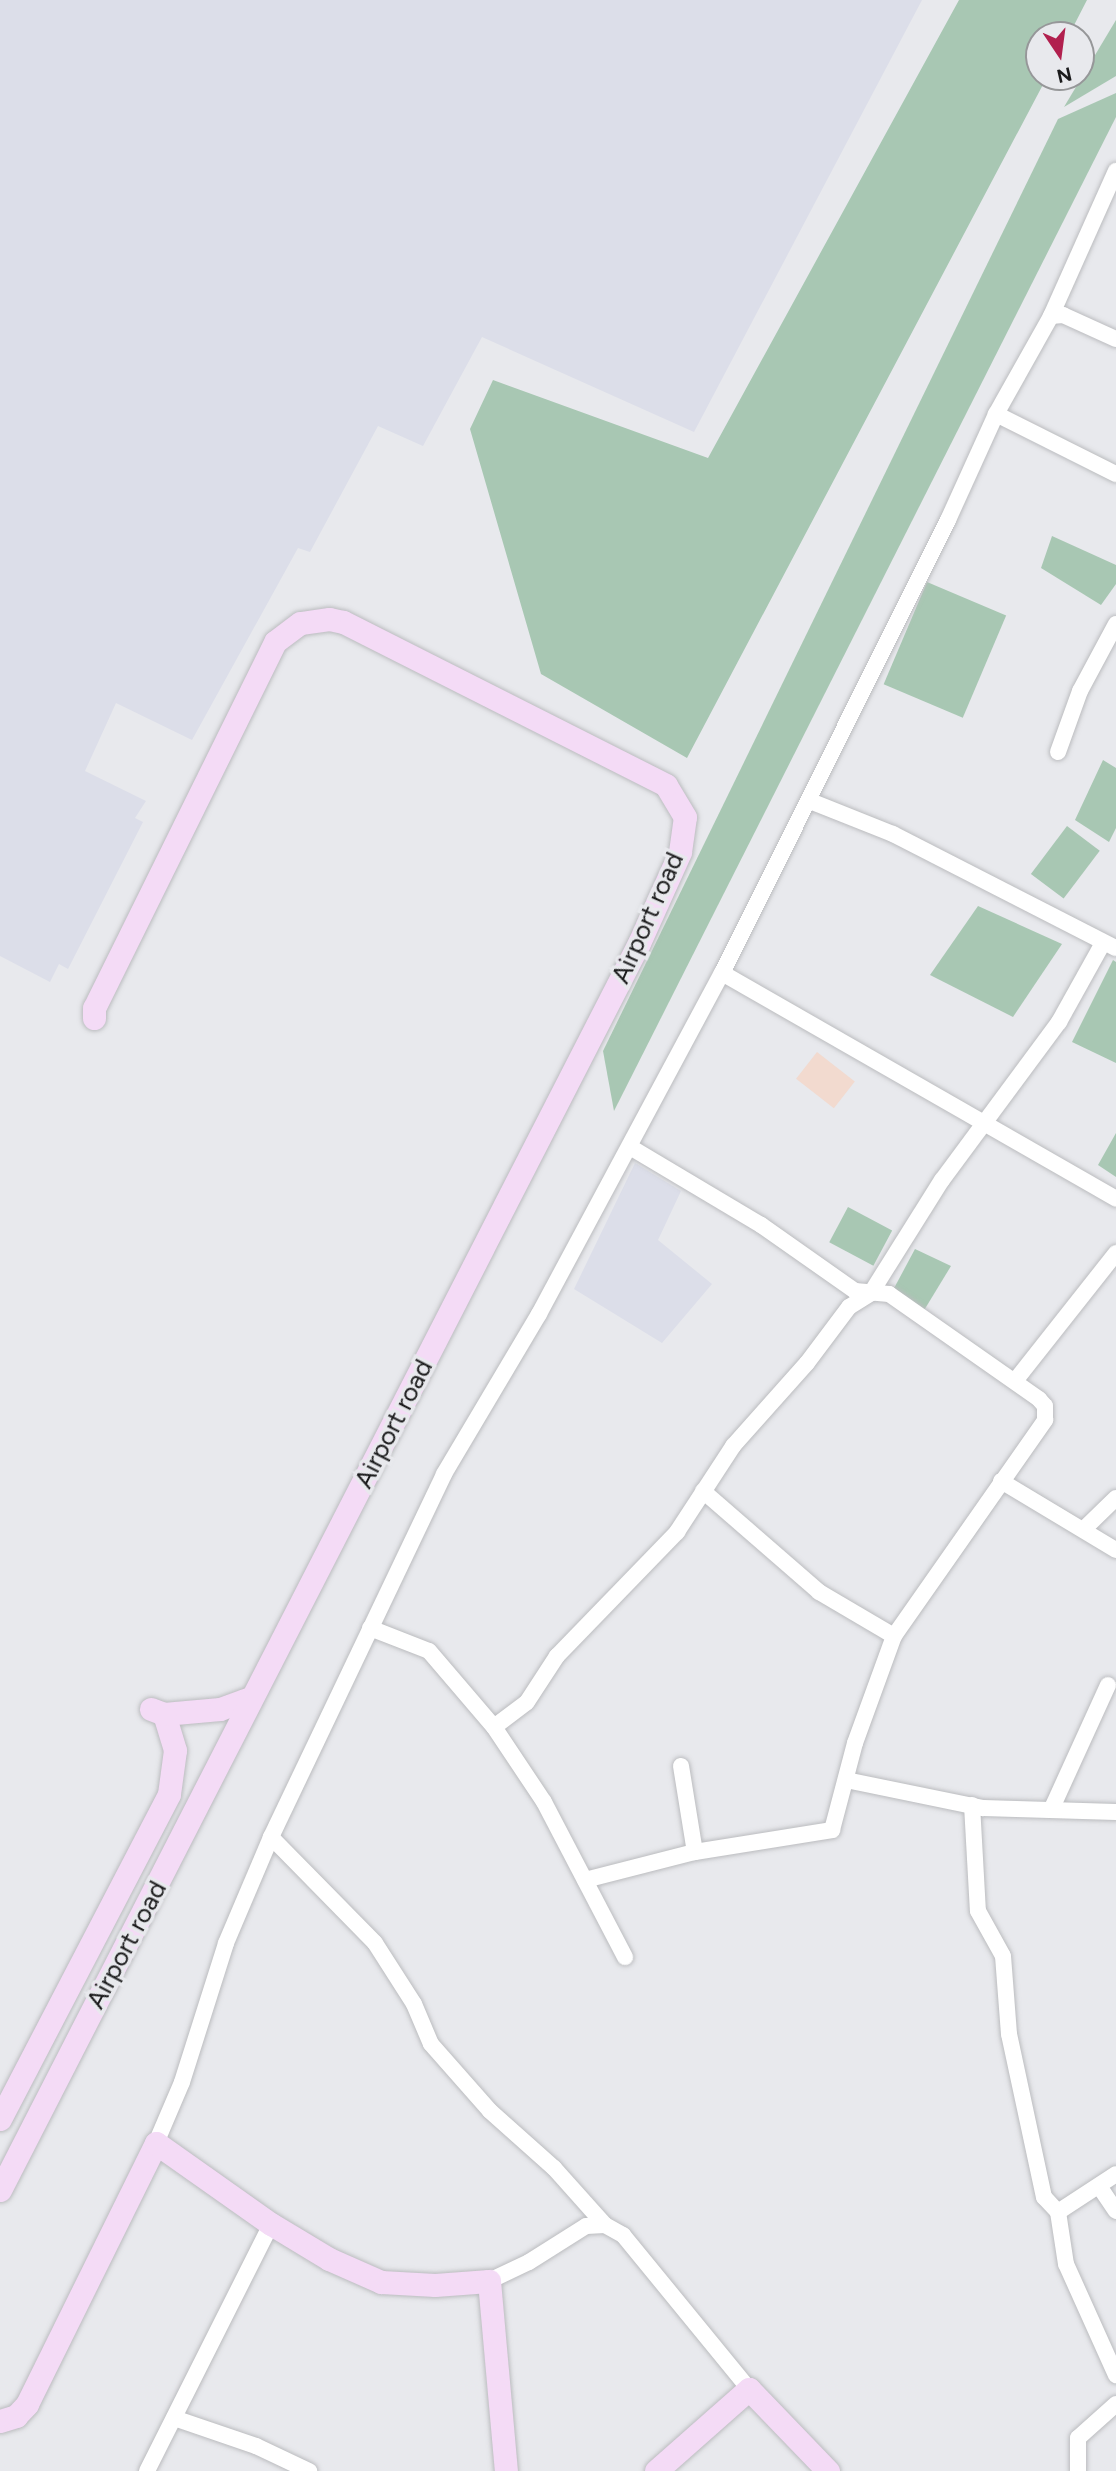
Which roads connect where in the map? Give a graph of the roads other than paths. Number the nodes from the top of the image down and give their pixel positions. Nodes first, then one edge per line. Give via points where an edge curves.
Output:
1 (1116, 171) edge
2 (1051, 316) junction
3 (1116, 339) edge
4 (996, 414) junction
5 (1116, 474) edge
6 (1116, 624) edge
7 (1058, 752) dead end
8 (810, 801) junction
9 (1110, 946) edge
10 (722, 973) junction
11 (94, 1018) dead end
12 (984, 1124) junction
13 (630, 1147) junction
14 (1116, 1199) edge
15 (1116, 1253) edge
16 (871, 1293) junction
17 (1015, 1381) junction
18 (1001, 1481) junction
19 (703, 1492) junction
20 (1116, 1499) edge
21 (1085, 1528) junction
22 (1116, 1550) edge
23 (370, 1628) junction
24 (894, 1636) junction
25 (1108, 1685) dead end
26 (251, 1698) junction
27 (494, 1727) junction
28 (681, 1766) dead end
29 (846, 1780) junction
30 (972, 1805) junction
31 (1052, 1808) junction
32 (1116, 1812) edge
33 (271, 1837) junction
34 (695, 1852) junction
35 (585, 1880) junction
36 (625, 1957) dead end
37 (0, 2119) edge
38 (156, 2143) junction
39 (1116, 2174) edge
40 (2, 2183) edge
41 (1099, 2186) junction
42 (1116, 2211) edge
43 (1058, 2212) junction
44 (271, 2224) junction
45 (605, 2225) junction
46 (489, 2281) junction
47 (1116, 2375) edge
48 (749, 2389) junction
49 (1116, 2404) edge
50 (174, 2417) junction
51 (0, 2421) edge
52 (147, 2471) edge
53 (309, 2471) edge
54 (506, 2471) edge
55 (656, 2471) edge
56 (828, 2471) edge
57 (1078, 2471) edge

1 - 2 street
2 - 3 street via 1063,315
2 - 4 street
4 - 5 street
4 - 8 street
6 - 7 street via 1080,691
8 - 9 street via 893,834
8 - 10 street
9 - 12 street
10 - 12 street
10 - 13 street
11 - 26 main road, Airport road via 94,1009 275,642 300,623 343,622 666,785 685,817 681,852 639,943
12 - 14 street
12 - 16 street
13 - 16 street via 761,1225 855,1290
13 - 23 street via 444,1474
15 - 17 street
16 - 17 street via 889,1294
16 - 19 street via 849,1307 807,1363 733,1446
17 - 18 street via 1045,1406 1045,1420
18 - 21 street
18 - 24 street
19 - 24 street via 819,1592
19 - 27 street via 677,1532 557,1656 527,1702
20 - 21 street
21 - 22 street
23 - 27 street via 429,1651
23 - 33 street
24 - 29 street
25 - 31 street
26 - 37 main road, Airport road via 220,1709 158,1711 175,1750 169,1794
26 - 40 main road, Airport road via 205,1797
27 - 35 street via 544,1802
28 - 34 street
29 - 30 street
29 - 34 street via 832,1830
30 - 31 street
30 - 43 street via 978,1911 1003,1956 1009,2034 1044,2197
31 - 32 street
33 - 38 street via 226,1943 182,2082
33 - 45 street via 375,1943 414,2004 431,2044 490,2111 554,2168
34 - 35 street
35 - 36 street
38 - 44 main road
38 - 51 main road via 27,2404 16,2416
39 - 41 street
41 - 42 street
41 - 43 street
43 - 47 street via 1066,2264
44 - 46 main road via 329,2259 380,2282 435,2285
44 - 50 street
45 - 46 street via 586,2226
45 - 48 street via 623,2235
46 - 54 main road
48 - 55 main road
48 - 56 main road
49 - 57 street via 1078,2438
50 - 52 street
50 - 53 street via 256,2446

